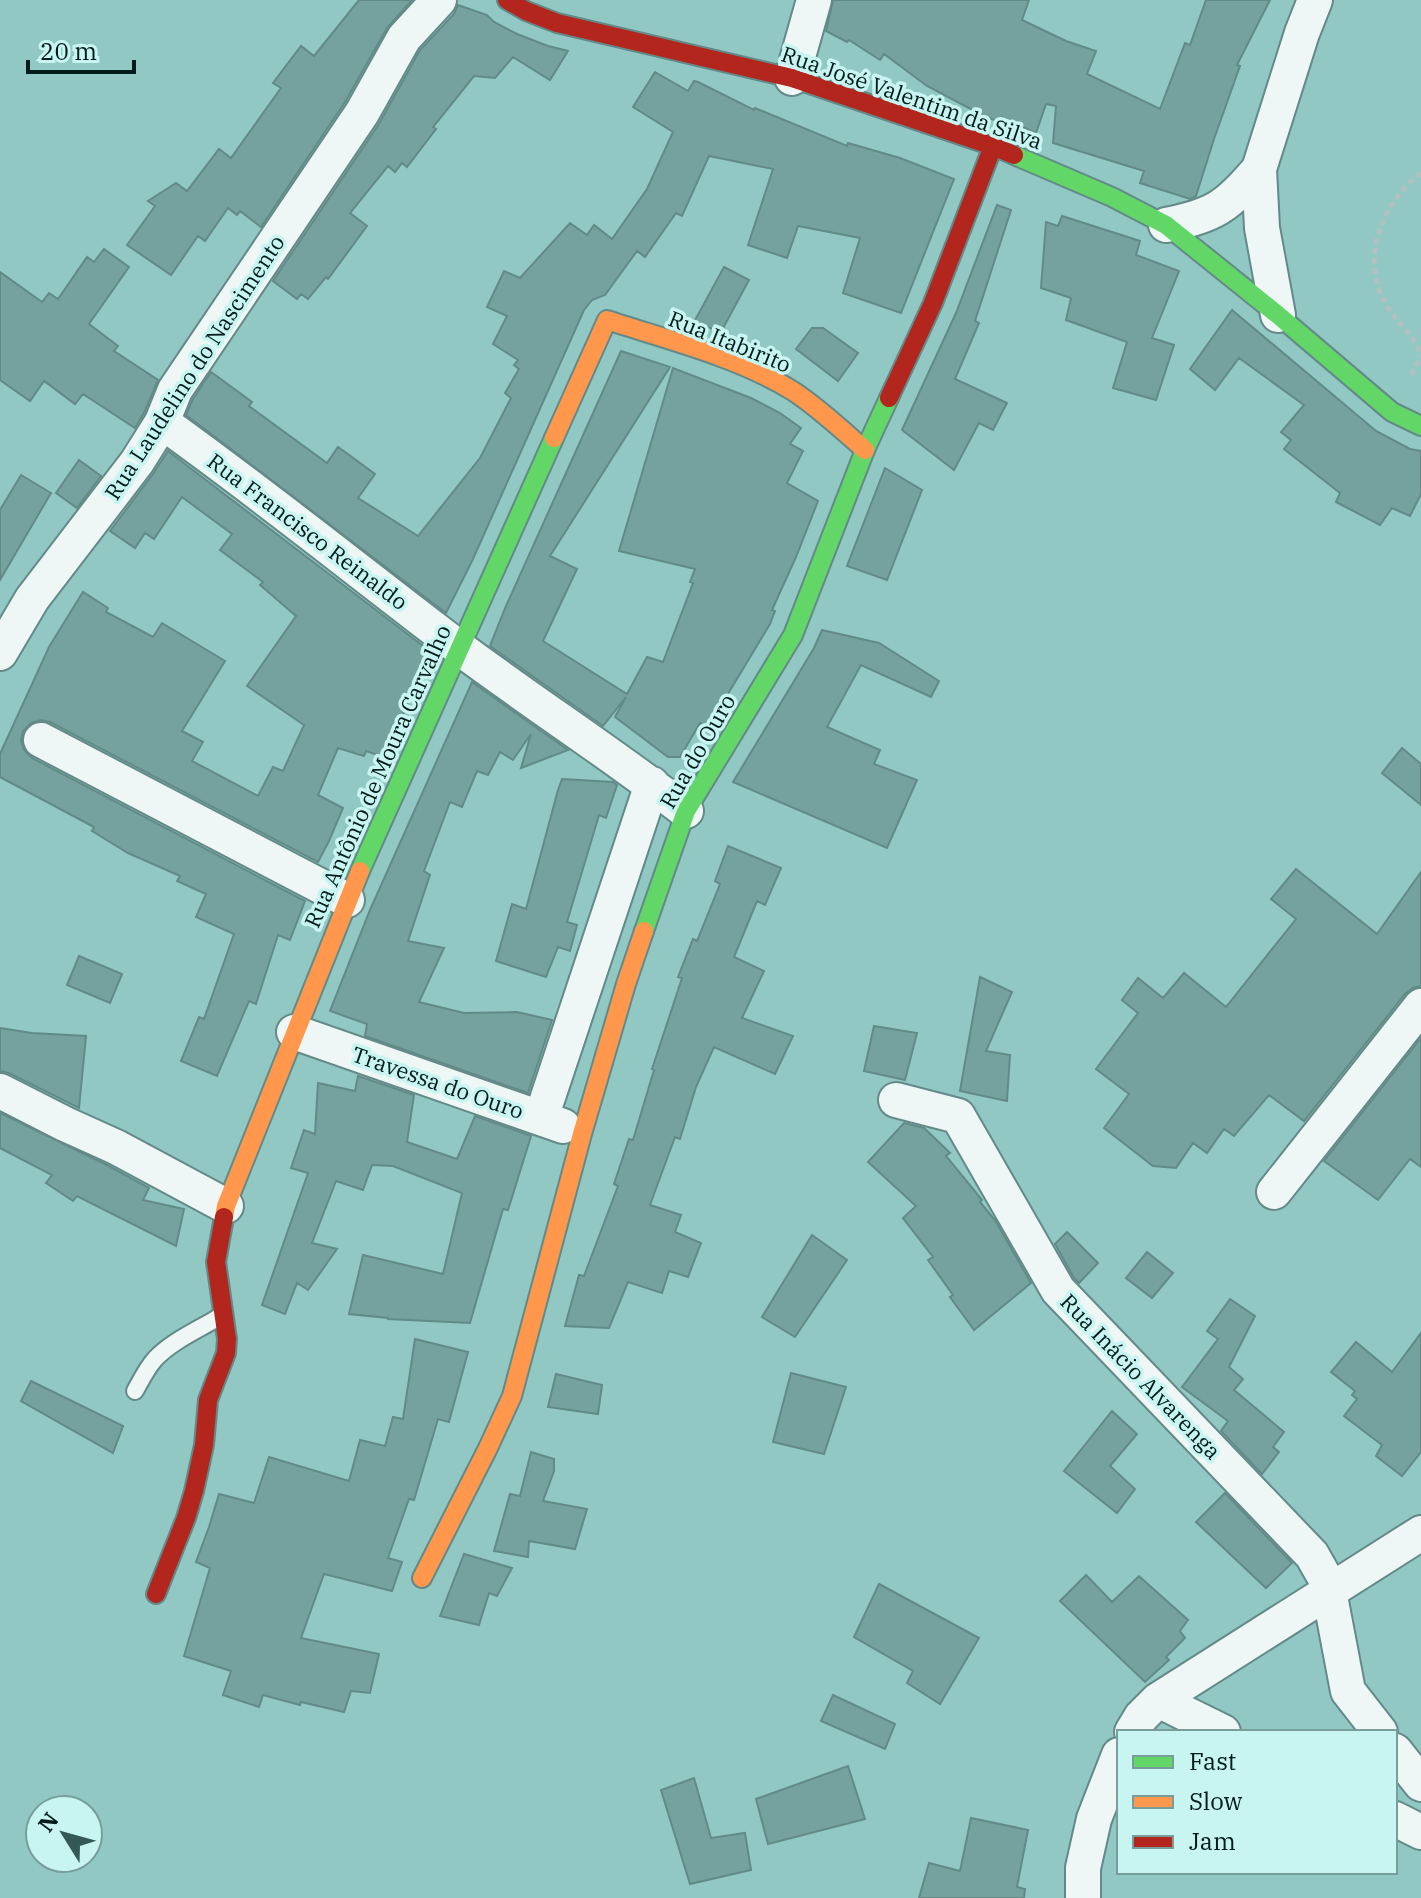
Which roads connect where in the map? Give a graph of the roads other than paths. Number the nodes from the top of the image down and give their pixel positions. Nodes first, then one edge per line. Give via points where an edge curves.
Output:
1 (439, 0) edge
2 (507, 0) edge
3 (814, 0) edge
4 (1315, 0) edge
5 (792, 78) junction
6 (993, 146) junction
7 (1259, 169) junction
8 (1166, 225) junction
9 (1278, 315) junction
10 (607, 320) joint
11 (162, 422) junction
12 (1421, 426) edge
13 (865, 450) junction
14 (460, 648) junction
15 (0, 653) edge
16 (41, 740) dead end
17 (652, 784) junction
18 (686, 811) junction
19 (347, 900) junction
20 (1421, 1006) edge
21 (294, 1032) junction
22 (0, 1091) edge
23 (896, 1100) dead end
24 (541, 1118) junction
25 (582, 1134) junction
26 (1274, 1192) dead end
27 (226, 1206) junction
28 (224, 1315) junction
29 (135, 1391) dead end
30 (1421, 1533) edge
31 (422, 1578) dead end
32 (1329, 1591) junction
33 (156, 1594) dead end
34 (1158, 1700) junction
35 (1133, 1730) edge
36 (1219, 1730) edge
37 (1378, 1730) edge
38 (1397, 1754) edge
39 (1117, 1760) edge
40 (1421, 1784) edge
41 (1397, 1820) edge
42 (1421, 1832) edge
43 (1083, 1898) edge

1 - 11 street, Rua Laudelino do Nascimento via 404,38 362,113 175,390
2 - 5 street, Rua José Valentim da Silva via 557,23
3 - 5 street
4 - 7 street
5 - 6 street, Rua José Valentim da Silva
6 - 8 street, Rua José Valentim da Silva
6 - 13 street, Rua do Ouro via 933,303
7 - 8 street via 1218,209
7 - 9 street via 1262,228
8 - 9 street, Rua José Valentim da Silva
9 - 12 street, Rua José Valentim da Silva via 1392,412
10 - 13 street, Rua Itabirito via 784,386
10 - 14 street, Rua Antônio de Moura Carvalho
11 - 14 street, Rua Francisco Reinaldo
11 - 15 street, Rua Laudelino do Nascimento via 32,599
13 - 18 street, Rua do Ouro via 793,635
14 - 17 street, Rua Francisco Reinaldo
14 - 19 street, Rua Antônio de Moura Carvalho
16 - 19 street
17 - 18 street, Rua Francisco Reinaldo
17 - 24 street
18 - 25 street, Rua do Ouro via 626,984
19 - 21 street, Rua Antônio de Moura Carvalho
20 - 26 street
21 - 24 street, Travessa do Ouro
21 - 27 street, Rua Antônio de Moura Carvalho
22 - 27 street
23 - 32 street, Rua Inácio Alvarenga via 958,1116 1058,1290 1299,1540
24 - 25 street, Travessa do Ouro
25 - 31 street, Rua do Ouro via 512,1396
27 - 28 street, Rua Antônio de Moura Carvalho via 216,1262
28 - 29 lane via 156,1358
28 - 33 street, Rua Antônio de Moura Carvalho via 226,1353 208,1400 194,1491
30 - 32 street
32 - 34 street
32 - 37 street, Rua Inácio Alvarenga via 1348,1691
34 - 35 street
34 - 36 street
38 - 40 street
39 - 43 street via 1094,1819 1083,1868
41 - 42 street

